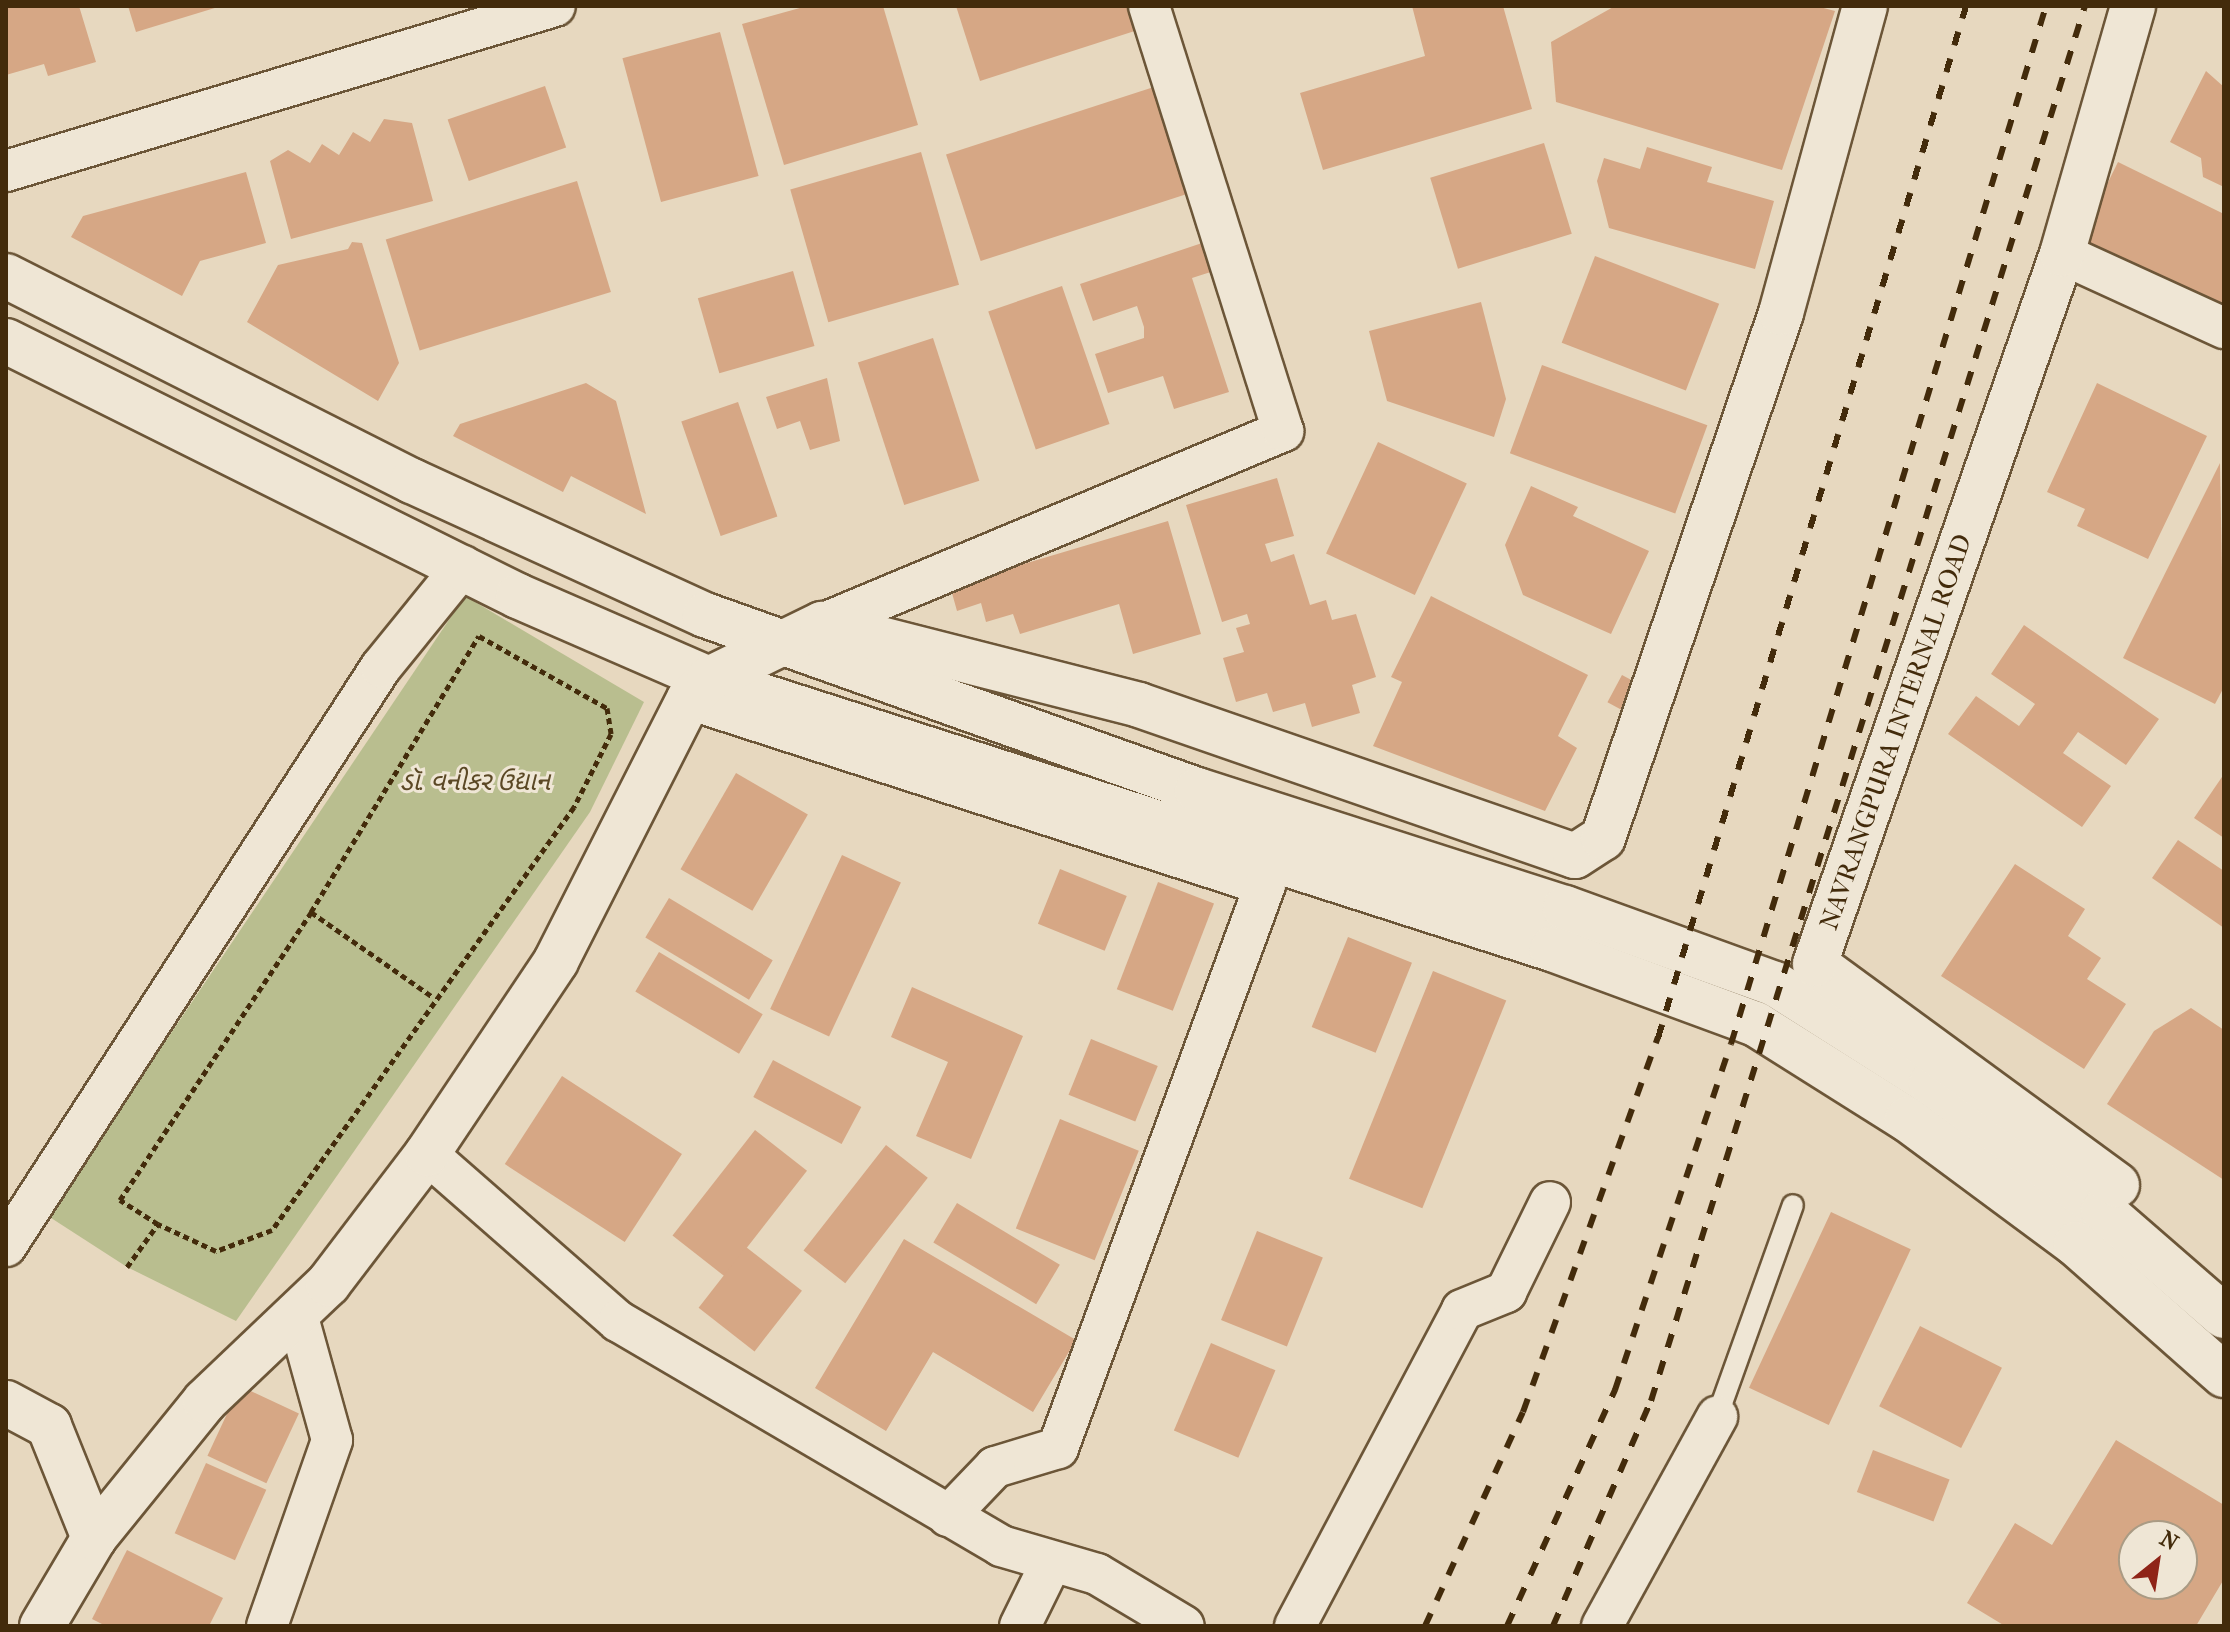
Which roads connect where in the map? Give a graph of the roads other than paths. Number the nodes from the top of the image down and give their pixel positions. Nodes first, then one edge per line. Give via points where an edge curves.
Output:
1 (555, 6) edge
2 (1149, 6) edge
3 (1865, 6) edge
4 (2133, 6) edge
5 (6, 171) edge
6 (2062, 254) junction
7 (6, 276) edge
8 (2224, 328) edge
9 (6, 341) edge
10 (463, 566) junction
11 (803, 633) junction
12 (699, 689) junction
13 (427, 1154) junction
14 (1550, 1202) dead end
15 (1793, 1205) dead end
16 (6, 1246) edge
17 (2224, 1280) edge
18 (297, 1314) junction
19 (2224, 1316) edge
20 (2224, 1375) edge
21 (6, 1403) edge
22 (1717, 1417) joint
23 (948, 1516) junction
24 (94, 1538) junction
25 (1052, 1561) junction
26 (42, 1626) edge
27 (267, 1626) edge
28 (1020, 1626) edge
29 (1184, 1626) edge
30 (1295, 1626) edge
31 (1602, 1626) edge

1 - 5 street
2 - 11 street via 1283,431
3 - 11 street via 1781,313 1603,838 1575,856 1139,705
4 - 6 street, NAVRANGPURA INTERNAL ROAD
6 - 8 street
6 - 17 street, NAVRANGPURA INTERNAL ROAD via 1815,964 2094,1166
7 - 11 street via 412,481 705,615
9 - 10 street
10 - 12 street
10 - 16 street via 381,667
11 - 12 street
11 - 19 street via 1197,790 1565,908 1775,984 1931,1083 2042,1165
12 - 13 street via 556,961
12 - 20 street via 1552,949 1756,1024 1907,1119 2076,1244
12 - 23 street via 1265,885 1058,1448 995,1467
13 - 18 street via 328,1284
13 - 23 street via 618,1321
14 - 30 street via 1506,1292 1462,1310
15 - 22 lane
18 - 24 street via 205,1401
18 - 27 street via 332,1440
21 - 24 street via 49,1426
22 - 31 street
23 - 25 street via 1001,1546
24 - 26 street
25 - 28 street
25 - 29 street via 1097,1574

